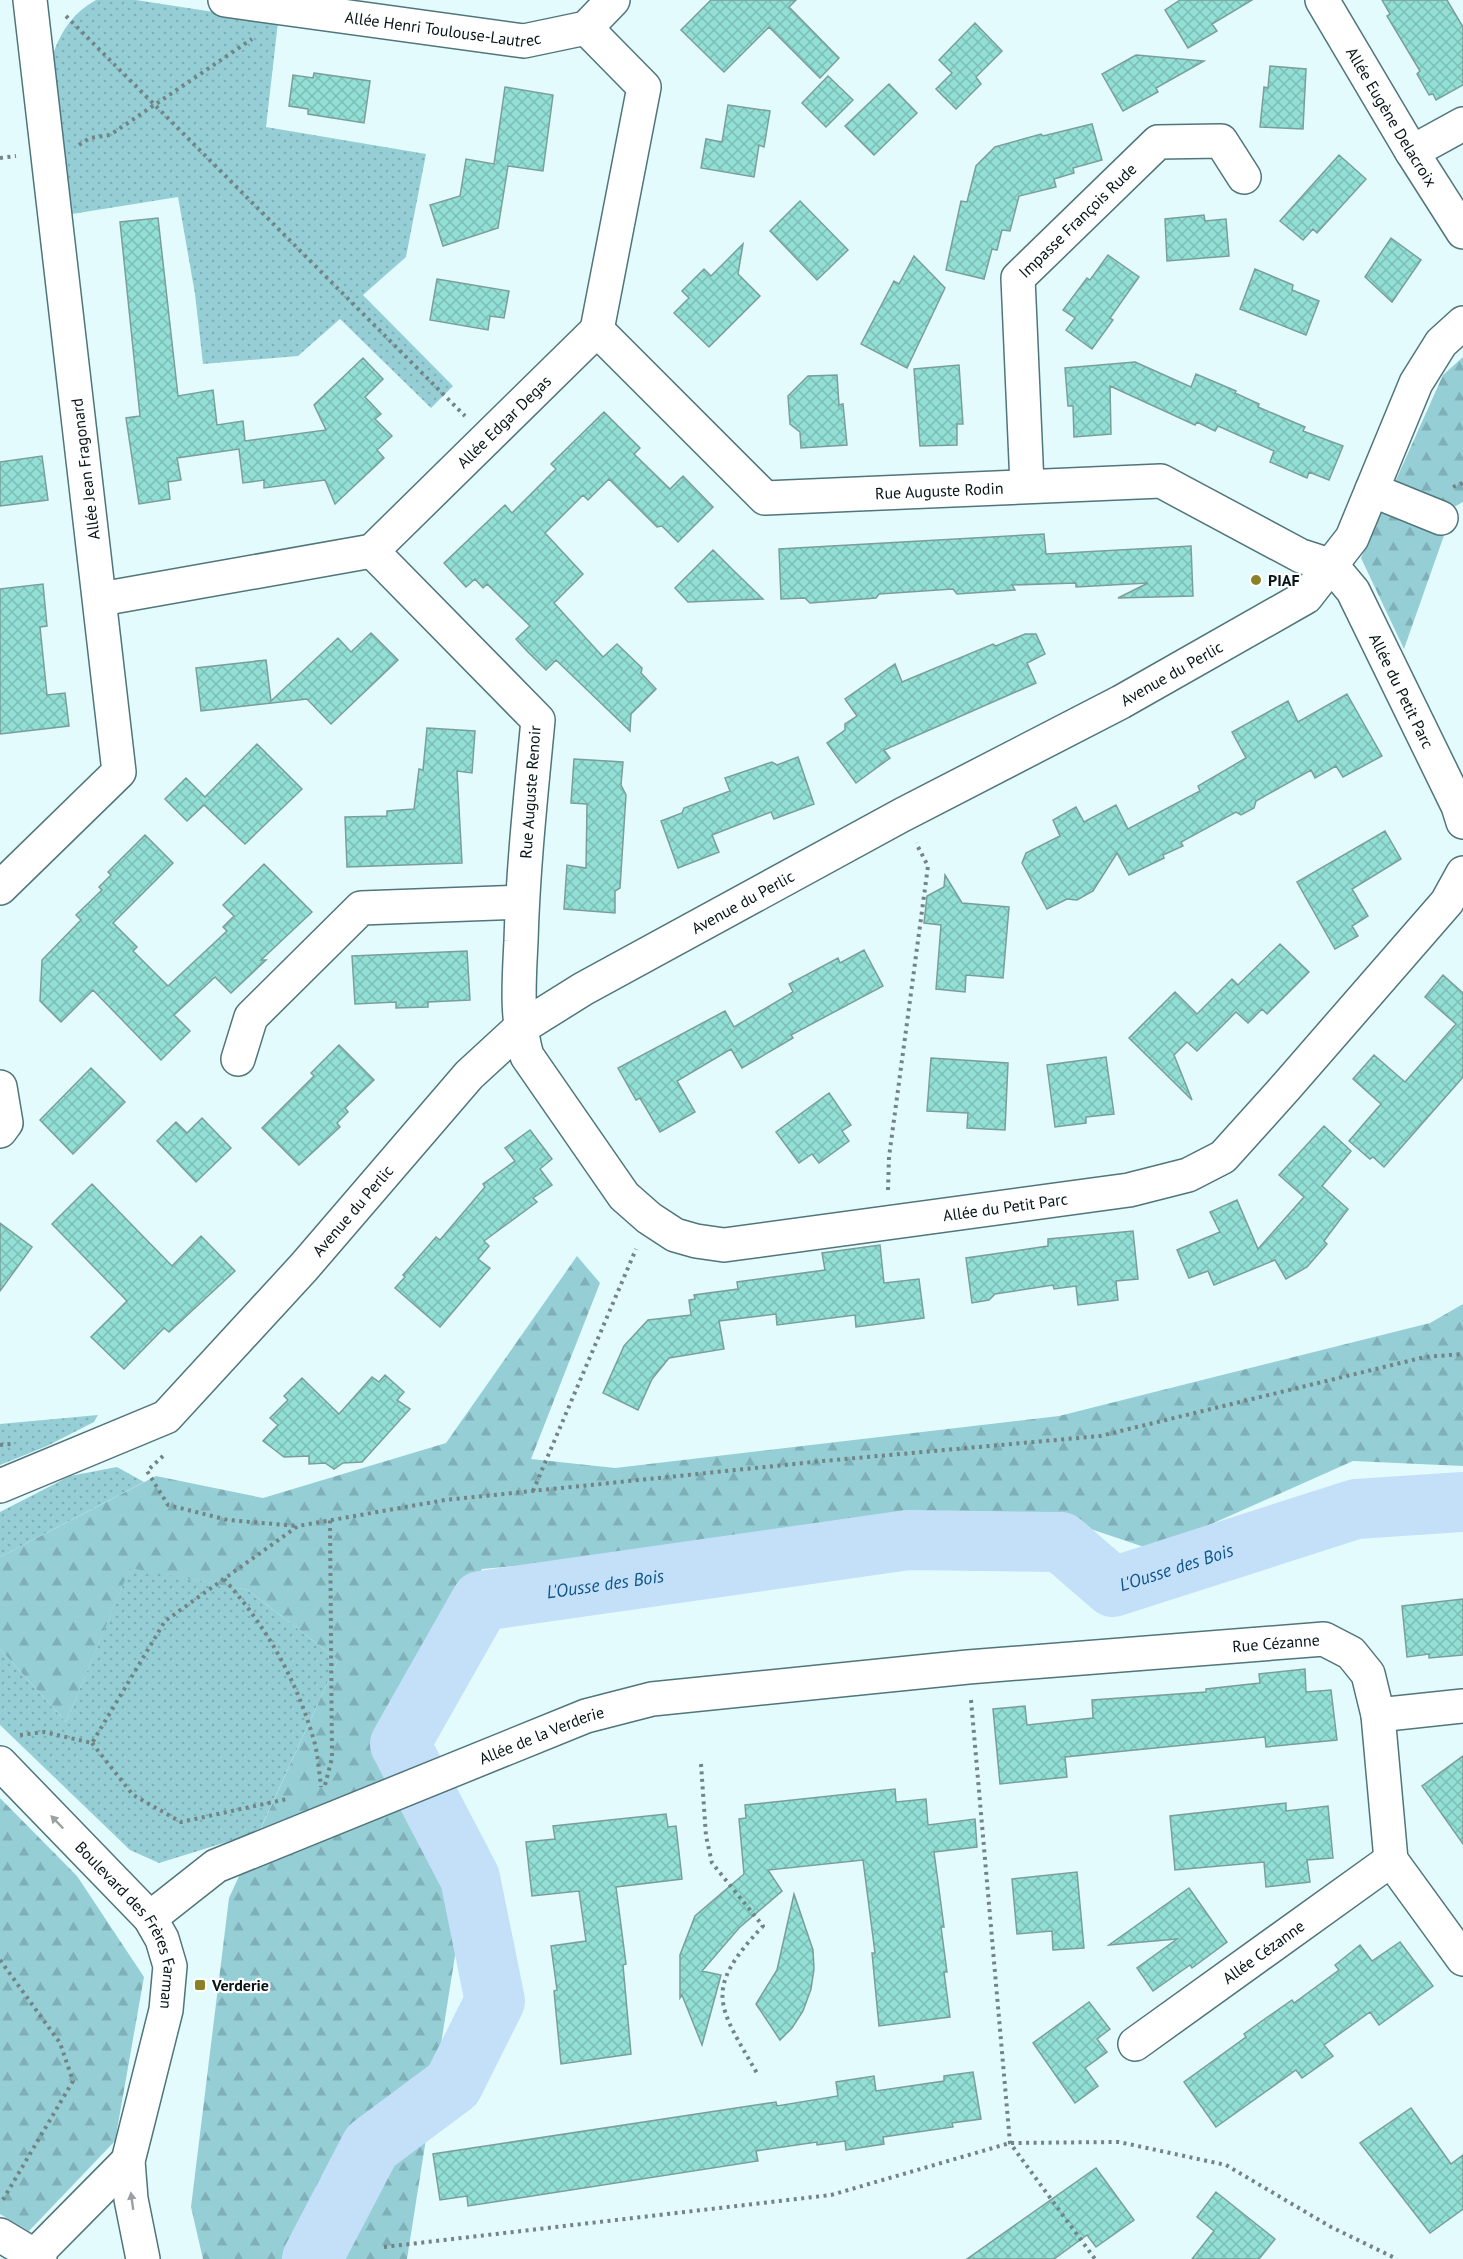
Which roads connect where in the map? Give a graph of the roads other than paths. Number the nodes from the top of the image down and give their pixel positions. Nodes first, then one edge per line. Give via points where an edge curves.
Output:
1 (30, 0) edge
2 (225, 0) edge
3 (613, 0) edge
4 (1322, 0) edge
5 (586, 28) junction
6 (1463, 124) edge
7 (1412, 152) junction
8 (1244, 177) dead end
9 (1463, 232) edge
10 (1463, 323) edge
11 (597, 330) junction
12 (1026, 485) junction
13 (1372, 490) junction
14 (1441, 518) dead end
15 (372, 551) junction
16 (1332, 566) junction
17 (101, 599) junction
18 (1463, 822) edge
19 (1463, 873) edge
20 (0, 888) edge
21 (522, 902) junction
22 (519, 1029) junction
23 (238, 1059) dead end
24 (0, 1087) edge
25 (3, 1127) edge
26 (0, 1486) edge
27 (968, 1666) joint
28 (1463, 1706) edge
29 (1378, 1715) junction
30 (7, 1750) edge
31 (1391, 1860) junction
32 (150, 1918) junction
33 (1463, 1959) edge
34 (1135, 2044) dead end
35 (129, 2161) junction
36 (0, 2235) edge
37 (38, 2257) edge
38 (142, 2259) edge

1 - 17 street, Allée Jean Fragonard
2 - 5 street, Allée Henri Toulouse-Lautrec via 524,41
3 - 5 street
4 - 7 street, Allée Eugène Delacroix
5 - 11 street via 644,87
6 - 7 street
7 - 9 street, Allée Eugène Delacroix
8 - 12 street, Impasse François Rude via 1221,141 1158,142 1018,278
10 - 13 street, Avenue du Perlic via 1441,344 1416,383
11 - 12 street, Rue Auguste Rodin via 765,498
11 - 15 street, Allée Edgar Degas
12 - 16 street, Rue Auguste Rodin via 1161,480 1301,556
13 - 14 street
13 - 16 street, Avenue du Perlic via 1352,538
15 - 17 street
15 - 21 street, Rue Auguste Renoir via 538,720
16 - 18 street, Allée du Petit Parc via 1353,591
16 - 22 street, Avenue du Perlic via 1306,597 1121,702 902,815 583,989
17 - 20 street, Allée Jean Fragonard via 119,772
19 - 22 street, Allée du Petit Parc via 1447,902 1223,1157 1188,1174 1129,1190 724,1245 696,1241 675,1235 624,1196 527,1056
21 - 22 street, Rue Auguste Renoir
21 - 23 street via 361,908 251,1017
22 - 26 street, Avenue du Perlic via 469,1075 303,1267 166,1417
24 - 25 street
27 - 29 street, Rue Cézanne via 1324,1639 1352,1653 1368,1674
27 - 32 street, Allée de la Verderie via 652,1699 586,1716 216,1866
28 - 29 street
29 - 31 street, Rue Cézanne
32 -> 30 street, Boulevard des Frères Farman
31 - 33 street
31 - 34 street, Allée Cézanne
32 - 35 street, Boulevard des Frères Farman via 170,1966 166,2010
35 - 37 street
38 -> 35 street, Boulevard des Frères Farman via 131,2199
36 - 37 street

